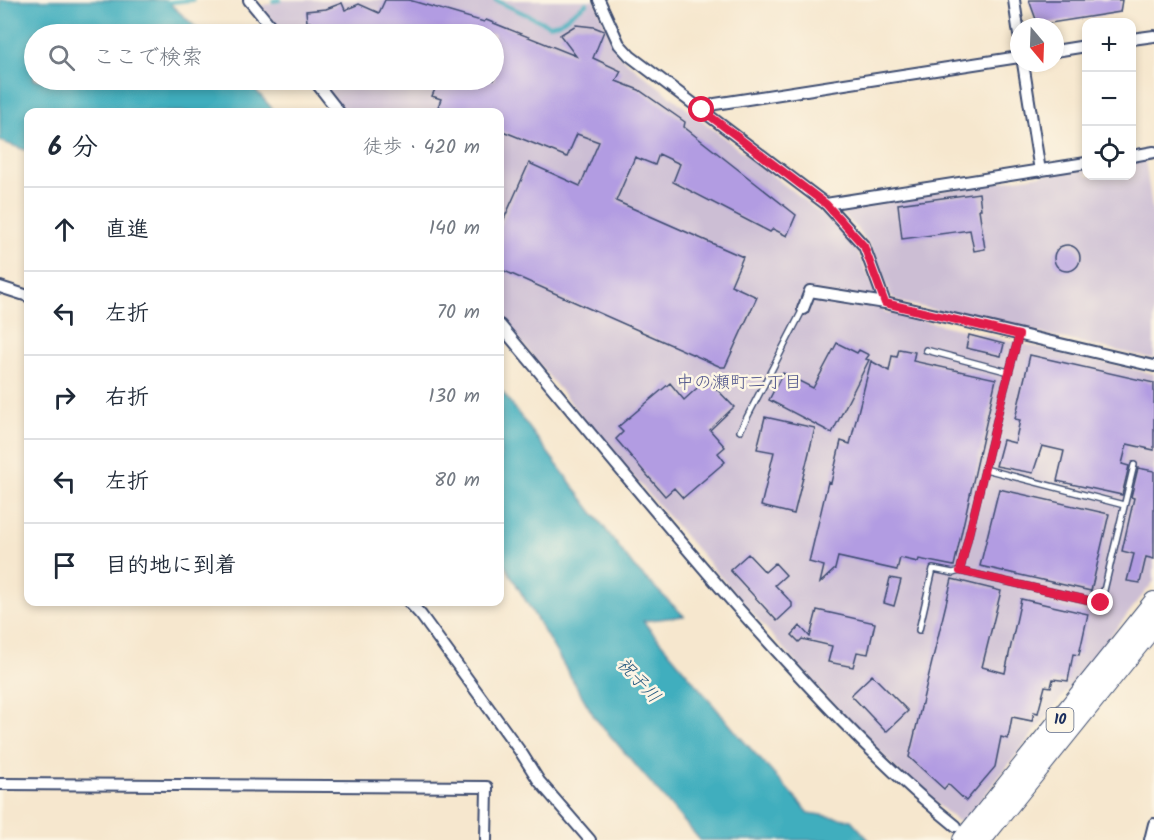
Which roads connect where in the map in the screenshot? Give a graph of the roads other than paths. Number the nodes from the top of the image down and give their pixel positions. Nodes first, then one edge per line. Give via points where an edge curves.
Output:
1 (249, 0) edge
2 (599, 0) edge
3 (1014, 0) edge
4 (1017, 18) edge
5 (269, 24) edge
6 (1154, 36) edge
7 (1136, 38) edge
8 (1082, 47) edge
9 (1064, 50) edge
10 (1010, 58) edge
11 (1024, 72) edge
12 (322, 90) edge
13 (336, 108) edge
14 (702, 110) junction
15 (1154, 152) edge
16 (1136, 155) edge
17 (1082, 164) edge
18 (1040, 171) junction
19 (826, 204) junction
20 (0, 287) edge
21 (24, 295) edge
22 (885, 303) junction
23 (803, 309) joint
24 (504, 330) edge
25 (1019, 335) junction
26 (926, 350) dead end
27 (1154, 366) edge
28 (1009, 372) junction
29 (740, 431) dead end
30 (1134, 465) dead end
31 (985, 469) junction
32 (1124, 505) junction
33 (960, 571) junction
34 (1154, 602) edge
35 (413, 606) edge
36 (1154, 625) edge
37 (919, 630) dead end
38 (0, 784) edge
39 (1154, 824) edge
40 (966, 836) edge
41 (486, 840) edge
42 (590, 840) edge
43 (1150, 840) edge

1 - 5 street
2 - 14 street via 619,44 630,56
3 - 4 street
6 - 7 street
8 - 9 street
10 - 14 street via 715,104
11 - 18 street
12 - 13 street
14 - 19 street
15 - 16 street
17 - 18 street
18 - 19 street
19 - 22 street via 864,246
20 - 21 street
22 - 23 street via 810,291
22 - 25 street
23 - 29 lane
24 - 40 street via 787,663 888,768
25 - 27 street
25 - 28 lane
26 - 28 lane
28 - 31 lane
30 - 32 lane
31 - 32 lane
31 - 33 lane
32 - 33 lane via 1101,603
33 - 37 lane via 933,569
34 - 40 highway, 10
35 - 42 street via 539,781
36 - 40 highway, 10
38 - 41 street via 487,787
39 - 43 street

